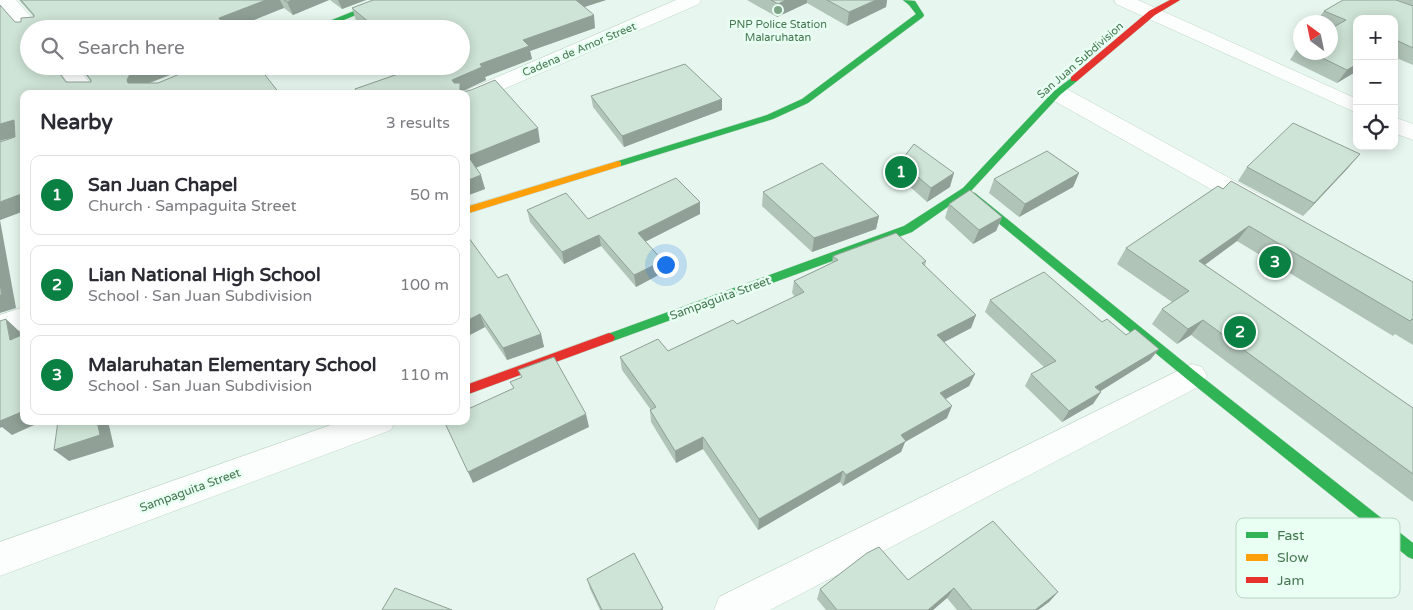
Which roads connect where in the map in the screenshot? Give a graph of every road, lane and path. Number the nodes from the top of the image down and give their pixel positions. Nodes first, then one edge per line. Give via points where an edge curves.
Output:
1 (6, 0) edge
2 (388, 0) edge
3 (692, 0) edge
4 (907, 0) edge
5 (1123, 0) edge
6 (1176, 0) edge
7 (1152, 13) junction
8 (24, 20) edge
9 (337, 20) edge
10 (73, 75) edge
11 (86, 90) edge
12 (1057, 93) junction
13 (470, 95) edge
14 (1353, 105) edge
15 (1398, 126) edge
16 (1413, 133) edge
17 (966, 190) junction
18 (470, 210) edge
19 (1274, 214) edge
20 (20, 319) edge
21 (0, 326) edge
22 (1192, 376) junction
23 (470, 389) edge
24 (369, 425) edge
25 (1370, 518) edge
26 (1400, 542) edge
27 (1413, 552) edge
28 (0, 559) edge
29 (732, 610) edge

1 - 8 street
2 - 9 street
3 - 13 street, Cadena de Amor Street
4 - 18 street via 920,15 804,101 770,117
5 - 7 street
6 - 7 street, San Juan Subdivision
7 - 12 street, San Juan Subdivision
7 - 14 street
10 - 11 street
12 - 17 street, San Juan Subdivision
12 - 19 street
15 - 16 street
17 - 22 street
17 - 23 street, Sampaguita Street via 908,229
20 - 21 street
22 - 25 street
22 - 29 street
24 - 28 street, Sampaguita Street
26 - 27 street

